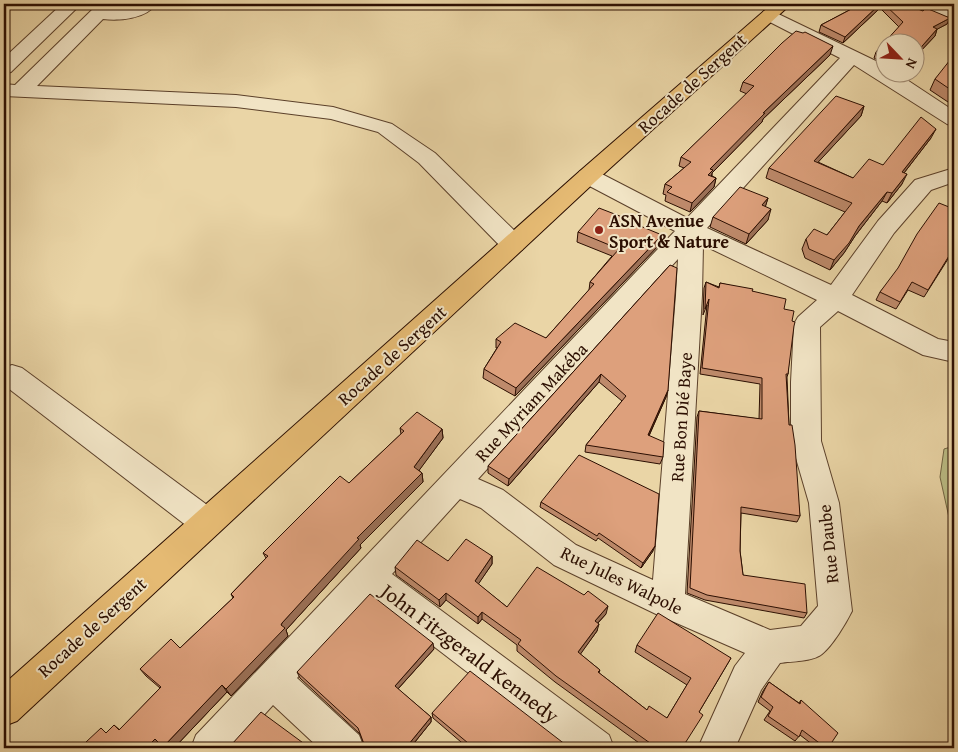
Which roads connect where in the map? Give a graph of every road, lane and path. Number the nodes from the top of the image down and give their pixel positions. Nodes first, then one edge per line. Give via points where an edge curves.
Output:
1 (72, 4) edge
2 (147, 4) edge
3 (919, 4) edge
4 (103, 8) edge
5 (776, 9) edge
6 (954, 20) edge
7 (852, 56) junction
8 (4, 68) edge
9 (12, 90) edge
10 (46, 92) junction
11 (4, 104) edge
12 (954, 120) edge
13 (954, 175) edge
14 (588, 176) junction
15 (691, 230) junction
16 (513, 244) junction
17 (836, 298) junction
18 (954, 352) edge
19 (12, 376) dead end
20 (456, 483) junction
21 (207, 523) junction
22 (368, 577) junction
23 (668, 603) junction
24 (770, 647) junction
25 (273, 680) junction
26 (4, 708) edge
27 (209, 748) edge
28 (346, 748) edge
29 (596, 748) edge
30 (716, 748) edge

1 - 8 street
2 - 4 street via 122,15
3 - 6 street
4 - 9 street
5 - 7 street
5 - 14 main road, Rocade de Sergent
7 - 12 street
7 - 15 street, Rue Myriam Makéba
9 - 10 street
10 - 11 street
10 - 16 street via 236,101 333,113 385,128 427,158
13 - 17 street, Rue Daube via 923,185 886,227
14 - 15 street
14 - 16 main road, Rocade de Sergent
15 - 17 street
15 - 20 street, Rue Myriam Makéba
15 - 23 street, Rue Bon Dié Baye
16 - 21 main road, Rocade de Sergent
17 - 18 street via 932,348
17 - 24 street, Rue Daube via 807,324 805,382 806,441 824,502 835,611 810,642
19 - 21 street
20 - 22 street, Rue Myriam Makéba
20 - 23 street, Rue Jules Walpole via 492,499 565,556
21 - 26 main road, Rocade de Sergent
22 - 25 street, Rue Myriam Makéba
22 - 29 street, John Fitzgerald Kennedy
23 - 24 street, Rue Jules Walpole
24 - 30 street via 748,678
25 - 27 street, Rue Myriam Makéba
25 - 28 street

